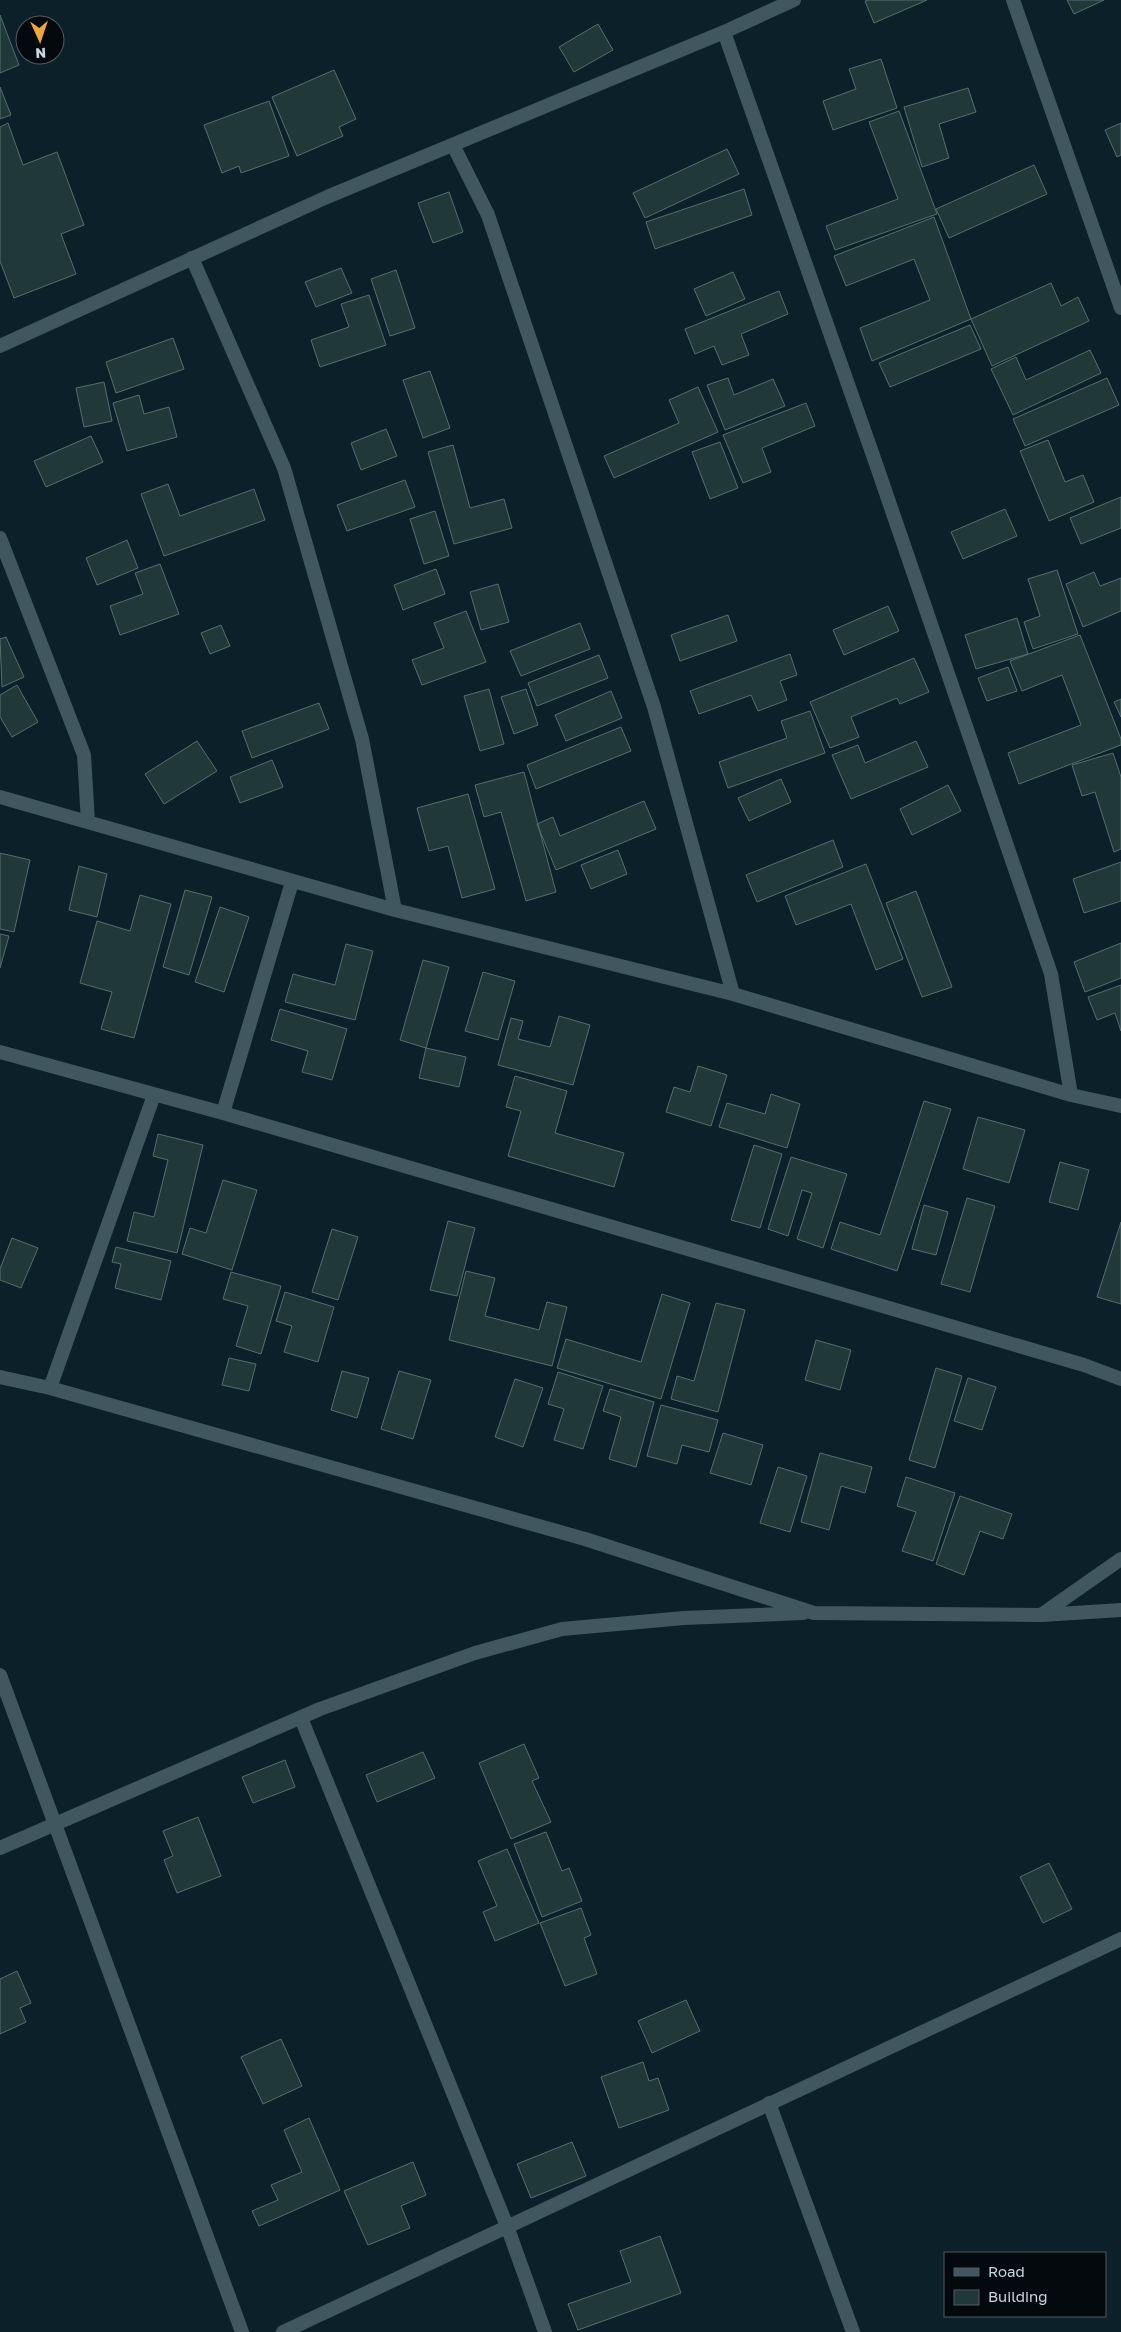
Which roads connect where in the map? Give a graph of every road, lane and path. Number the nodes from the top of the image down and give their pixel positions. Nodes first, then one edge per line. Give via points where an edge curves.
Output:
1 (794, 0) edge
2 (1013, 0) edge
3 (724, 32) junction
4 (453, 145) junction
5 (192, 258) junction
6 (1121, 308) edge
7 (0, 346) edge
8 (0, 538) edge
9 (0, 797) edge
10 (88, 822) junction
11 (292, 882) junction
12 (395, 910) junction
13 (733, 994) junction
14 (0, 1052) edge
15 (154, 1095) junction
16 (1071, 1095) junction
17 (1121, 1106) edge
18 (223, 1113) junction
19 (0, 1377) edge
20 (1121, 1379) edge
21 (50, 1388) junction
22 (1121, 1559) edge
23 (1121, 1610) edge
24 (814, 1613) junction
25 (1041, 1615) junction
26 (0, 1675) edge
27 (301, 1718) junction
28 (54, 1826) junction
29 (0, 1848) edge
30 (1121, 1939) edge
31 (769, 2103) junction
32 (507, 2226) junction
33 (242, 2332) edge
34 (283, 2332) edge
35 (545, 2332) edge
36 (853, 2332) edge

1 - 3 street
2 - 6 street
3 - 4 street
3 - 16 street via 1051,974
4 - 5 street via 326,197
4 - 13 street via 488,215 654,707
5 - 7 street
5 - 12 street via 284,468 362,739
8 - 10 street via 84,755
9 - 10 street
10 - 11 street
11 - 12 street
11 - 18 street
12 - 13 street
13 - 16 street
14 - 15 street
15 - 18 street
15 - 21 street
16 - 17 street
18 - 20 street via 1075,1362
19 - 21 street
21 - 24 street via 585,1539
22 - 25 street
23 - 25 street
24 - 25 street
24 - 27 street via 684,1618 562,1629 475,1653
26 - 28 street
27 - 28 street
27 - 32 street
28 - 29 street
28 - 33 street
30 - 31 street
31 - 32 street
31 - 36 street
32 - 34 street
32 - 35 street

